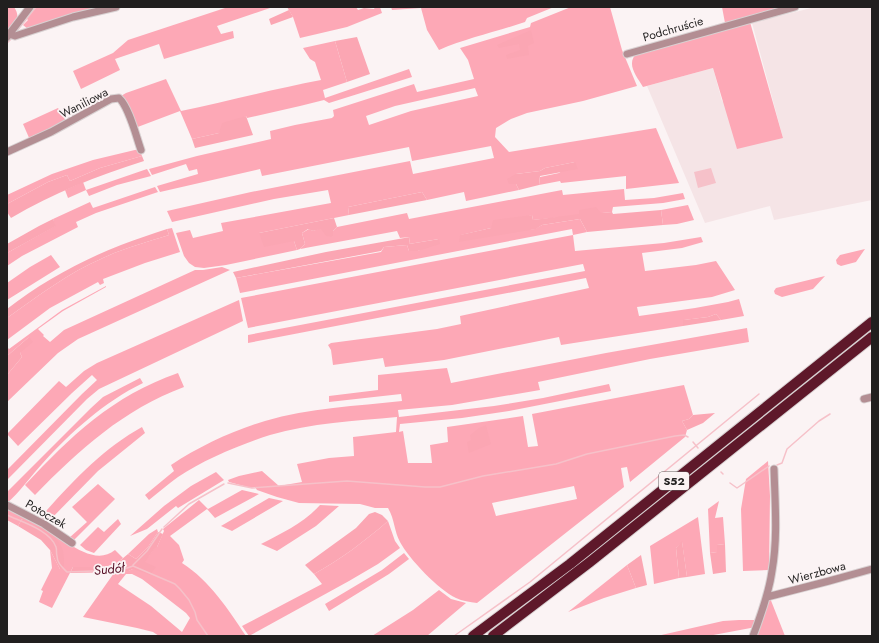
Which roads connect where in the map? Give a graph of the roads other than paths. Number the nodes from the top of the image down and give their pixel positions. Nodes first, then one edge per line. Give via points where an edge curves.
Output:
1 (30, 7) edge
2 (116, 7) edge
3 (795, 7) edge
4 (8, 36) edge
5 (627, 54) dead end
6 (141, 150) dead end
7 (7, 152) edge
8 (872, 322) edge
9 (872, 337) edge
10 (872, 397) edge
11 (864, 399) dead end
12 (774, 469) dead end
13 (7, 505) edge
14 (72, 543) dead end
15 (872, 569) edge
16 (767, 597) junction
17 (473, 636) edge
18 (493, 636) edge
19 (754, 636) edge

1 - 4 street
2 - 4 street
3 - 5 street, Podchruście
6 - 7 street, Waniliowa via 130,118 119,98 111,99 51,132
8 - 17 highway, S52 via 570,564
9 - 18 highway, S52
10 - 11 street
12 - 16 street via 775,545
13 - 14 street, Potoczek via 44,524
15 - 16 street, Wierzbowa
16 - 19 street

